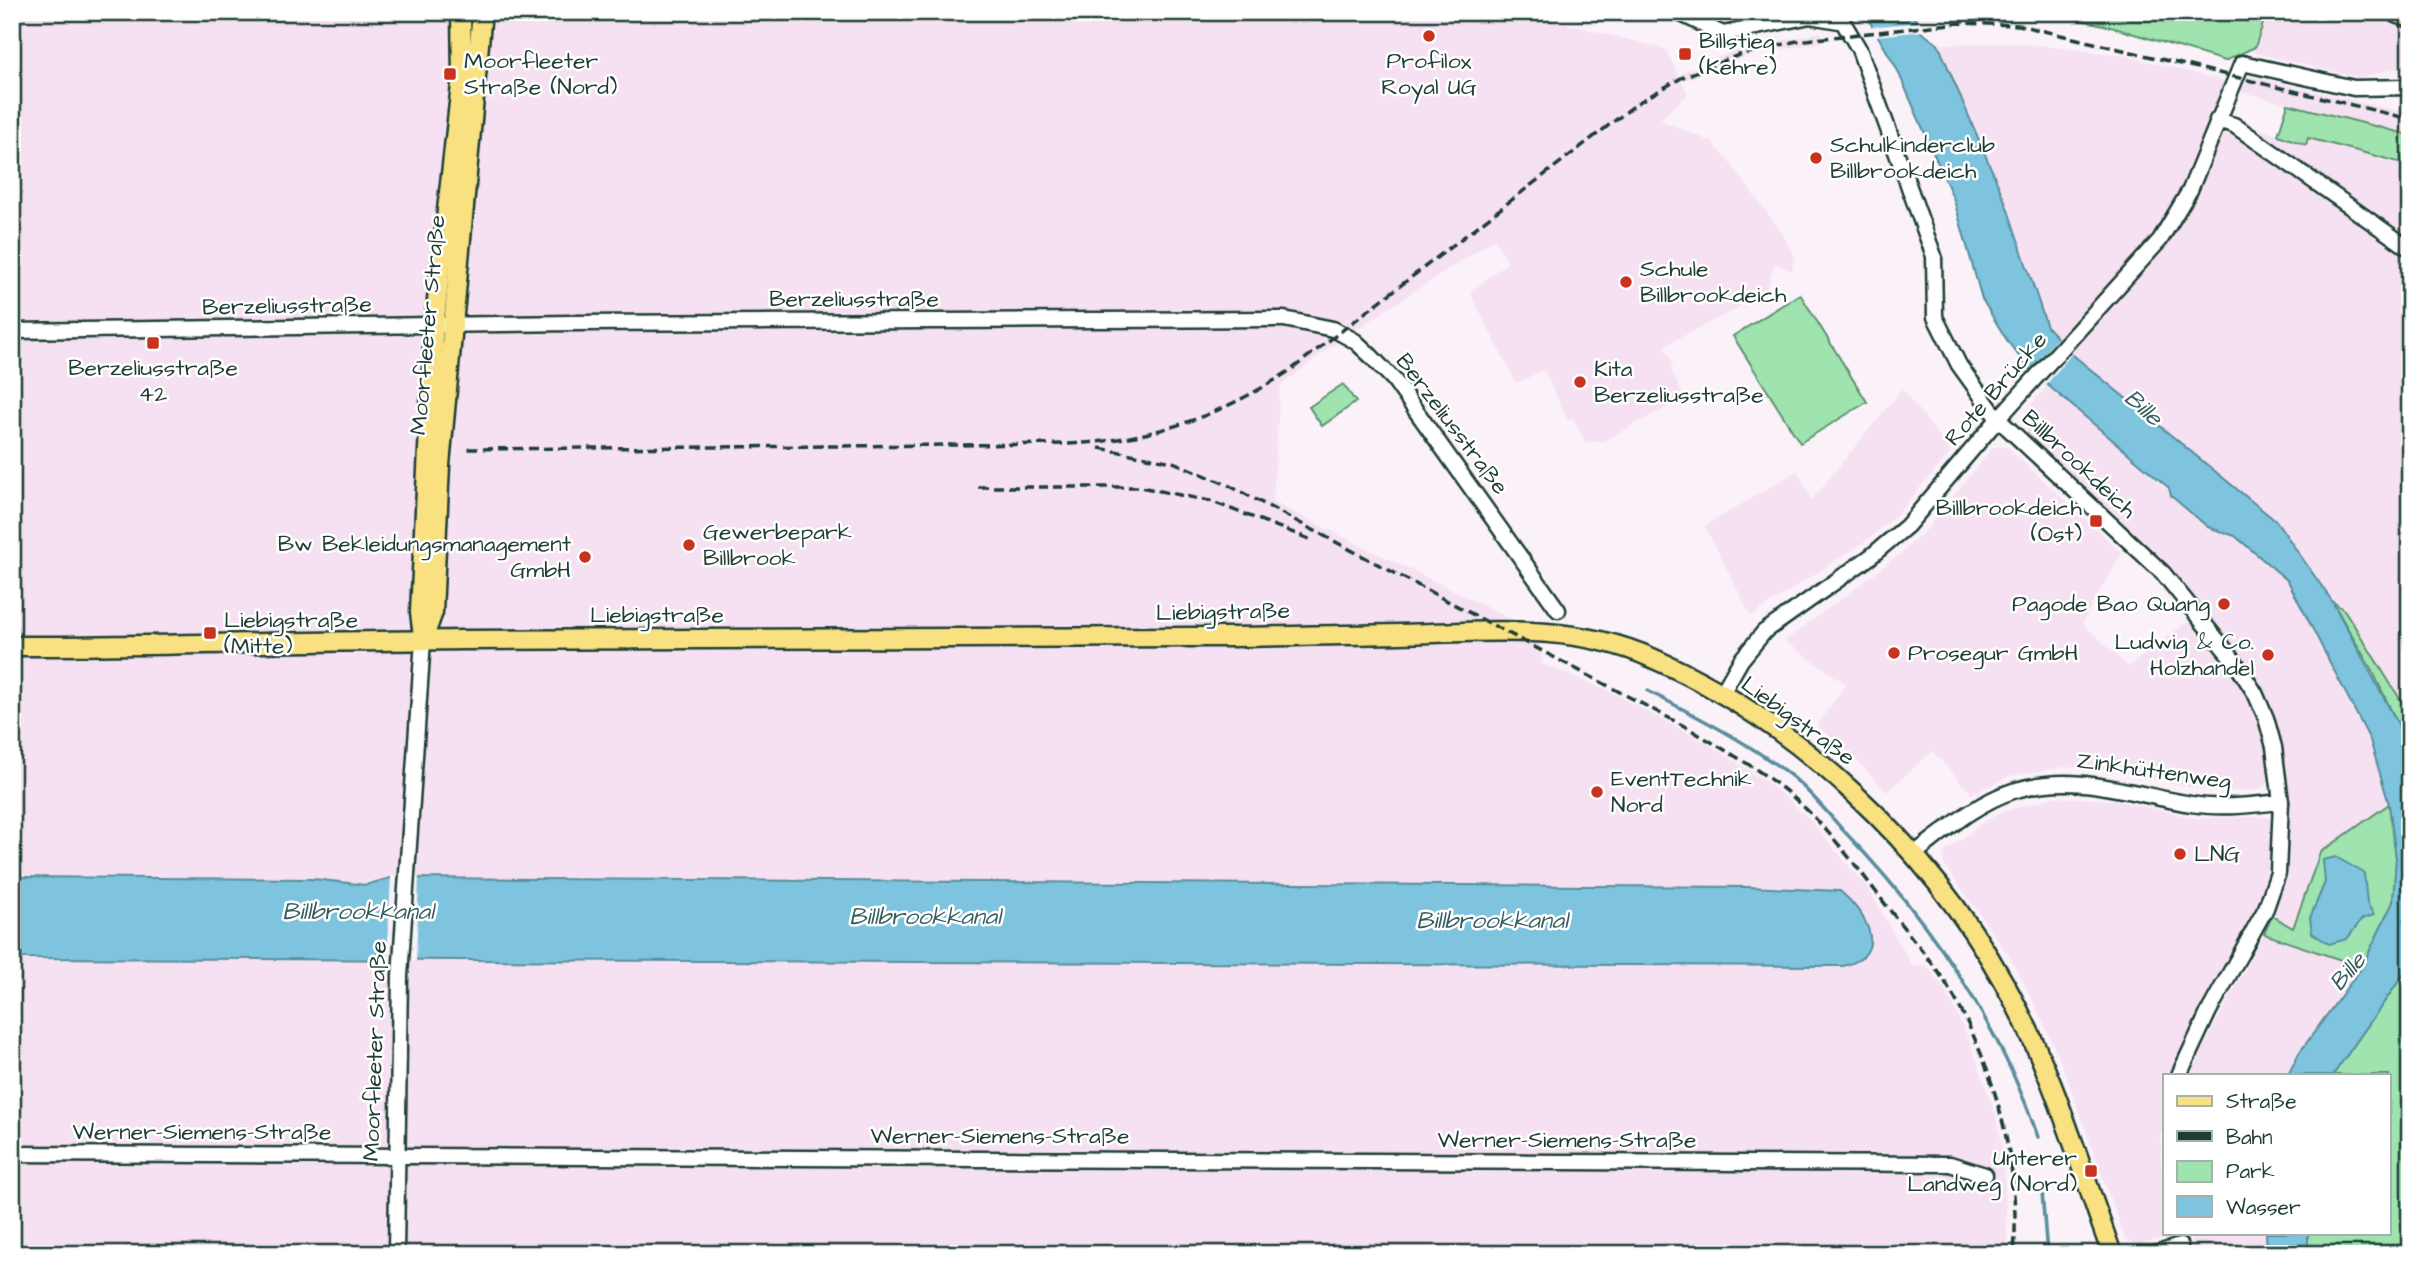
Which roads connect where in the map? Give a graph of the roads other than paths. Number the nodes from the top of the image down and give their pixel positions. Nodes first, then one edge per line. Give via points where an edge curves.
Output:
1 (461, 12) edge
2 (482, 12) edge
3 (1677, 12) edge
4 (2397, 12) edge
5 (1838, 16) edge
6 (2410, 16) edge
7 (2410, 87) edge
8 (2217, 120) junction
9 (2410, 249) edge
10 (434, 327) junction
11 (455, 327) junction
12 (12, 331) edge
13 (1998, 419) junction
14 (1558, 610) dead end
15 (423, 640) junction
16 (12, 646) edge
17 (1721, 695) junction
18 (2281, 802) junction
19 (1914, 854) junction
20 (2179, 1074) edge
21 (12, 1154) edge
22 (396, 1155) junction
23 (1985, 1175) dead end
24 (2180, 1244) edge
25 (396, 1254) edge
26 (2112, 1254) edge
27 (2155, 1254) edge

1 - 10 main road, Moorfleeter Straße via 462,76
2 - 11 main road, Moorfleeter Straße
3 - 5 street, Billbrookdeich via 1723,34 1810,16
4 - 6 highway
5 - 13 street, Billbrookdeich via 1859,49 1934,256 1935,317 1959,365
7 - 8 street, Rote Brücke via 2354,88 2242,62
8 - 9 street via 2234,125
8 - 13 street, Rote Brücke via 2190,190 2160,240
10 - 11 street, Berzeliusstraße
10 - 12 street, Berzeliusstraße
10 - 15 main road, Moorfleeter Straße via 420,612
11 - 14 street, Berzeliusstraße via 1284,319 1333,329 1355,341 1394,380
11 - 15 main road, Moorfleeter Straße via 440,465 433,612
13 - 17 street, Rote Brücke via 1907,526 1764,632
13 - 18 street, Billbrookdeich via 2163,573 2235,662 2266,718
15 - 16 main road, Liebigstraße
15 - 17 main road, Liebigstraße via 1550,632 1632,650
15 - 22 street, Moorfleeter Straße via 400,976
17 - 19 main road, Liebigstraße via 1824,764
18 - 19 street, Zinkhüttenweg via 2216,807 2113,787 2058,782 2011,792 1983,805
18 - 20 street, Billbrookdeich via 2278,873 2266,908
19 - 26 main road, Liebigstraße via 1978,940 2025,1024
21 - 22 street, Werner-Siemens-Straße
22 - 23 street, Werner-Siemens-Straße via 1950,1164
22 - 25 street, Moorfleeter Straße
24 - 27 street

